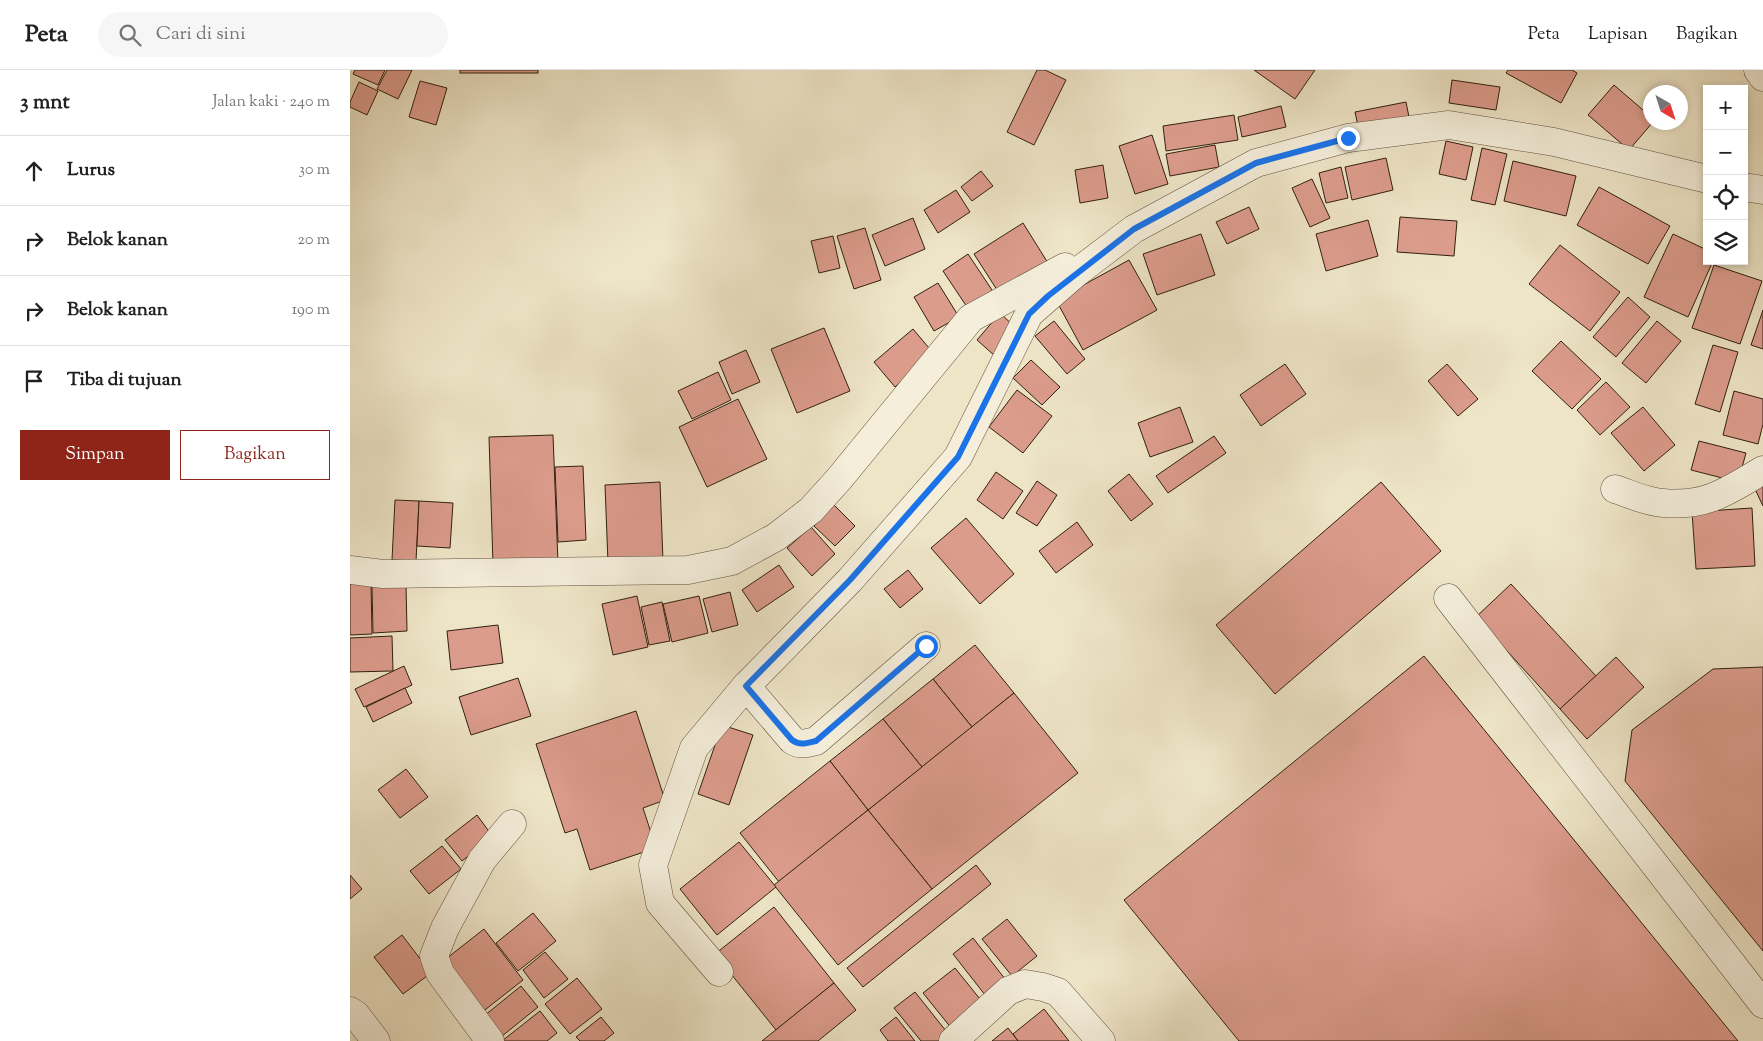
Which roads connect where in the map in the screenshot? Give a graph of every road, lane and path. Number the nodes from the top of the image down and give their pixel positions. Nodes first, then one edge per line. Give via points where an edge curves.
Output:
1 (1758, 70) edge
2 (1763, 77) edge
3 (1703, 178) edge
4 (1748, 188) edge
5 (1763, 190) edge
6 (1134, 229) junction
7 (1763, 470) edge
8 (1614, 490) dead end
9 (350, 570) edge
10 (1448, 598) dead end
11 (926, 646) dead end
12 (746, 686) junction
13 (512, 824) dead end
14 (719, 972) dead end
15 (1763, 1004) edge
16 (350, 1011) edge
17 (376, 1041) edge
18 (490, 1041) edge
19 (953, 1041) edge
20 (1101, 1041) edge

1 - 2 street
3 - 6 street via 1554,142 1449,125 1348,138 1256,163
4 - 5 street
6 - 9 street via 971,318 810,510 776,537 732,561 688,570 383,574
6 - 12 street via 1029,314 958,457 850,580
7 - 8 street via 1713,498 1696,503 1662,503
10 - 15 street
11 - 12 street via 816,741 806,744 792,740
12 - 14 street via 694,748 653,865 660,904
13 - 18 street via 482,860 445,928 434,956 440,973
16 - 17 street
19 - 20 street via 1008,991 1025,984 1058,992

